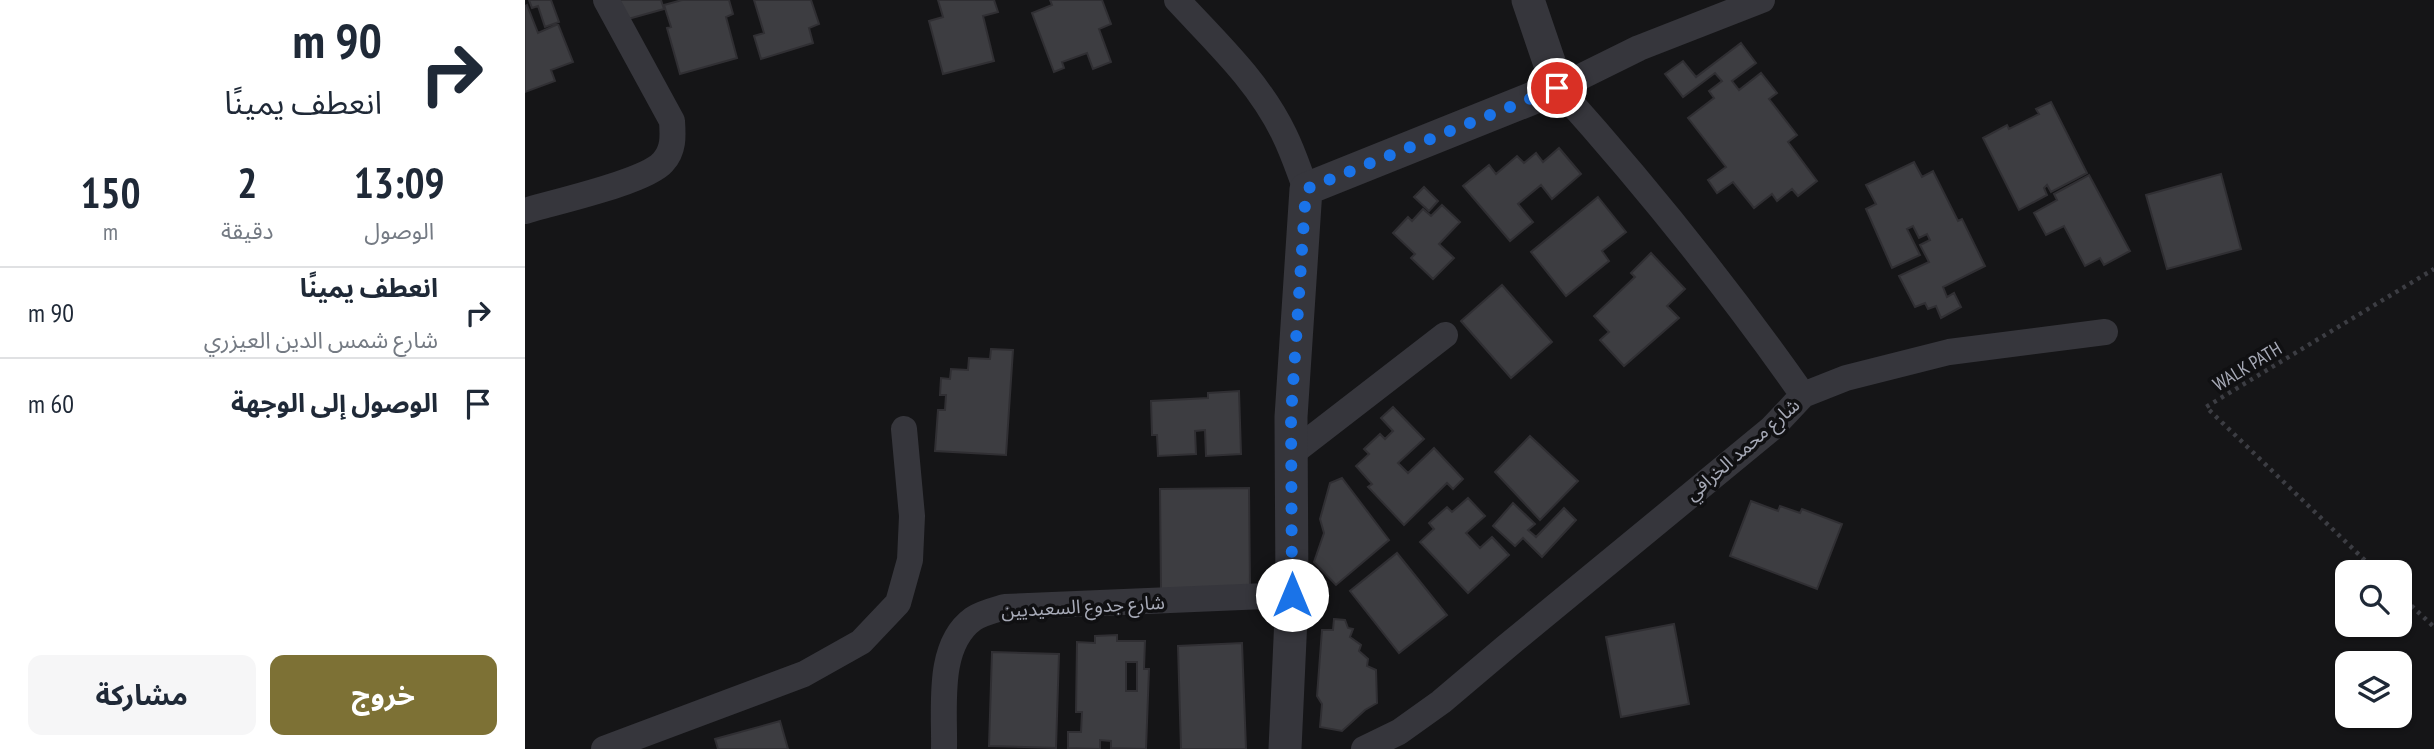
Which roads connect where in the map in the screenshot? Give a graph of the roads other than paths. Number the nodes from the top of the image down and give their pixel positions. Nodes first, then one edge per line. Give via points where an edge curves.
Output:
1 (606, 0) edge
2 (1177, 0) edge
3 (1528, 0) edge
4 (1762, 0) edge
5 (1557, 88) junction
6 (1306, 189) junction
7 (525, 211) edge
8 (2105, 332) dead end
9 (1445, 335) dead end
10 (1803, 395) junction
11 (904, 429) dead end
12 (1291, 454) junction
13 (1292, 595) junction
14 (604, 749) edge
15 (944, 749) edge
16 (1285, 749) edge
17 (1364, 749) edge

1 - 7 street via 671,121 671,149 663,162 636,178
2 - 6 street via 1245,72 1284,134
3 - 5 street, شارع محمد الخرافي
4 - 5 street via 1639,48
5 - 6 street
5 - 10 street, شارع محمد الخرافي via 1742,311
6 - 12 street
8 - 10 street via 1949,352 1846,378
9 - 12 street
10 - 17 street, شارع محمد الخرافي via 1772,428 1441,702 1399,732
11 - 14 street via 912,516 909,560 898,603 860,642 804,674
12 - 13 street
13 - 15 street, شارع جدوع السعيديين via 1005,607 975,617 956,635 946,662
13 - 16 street

